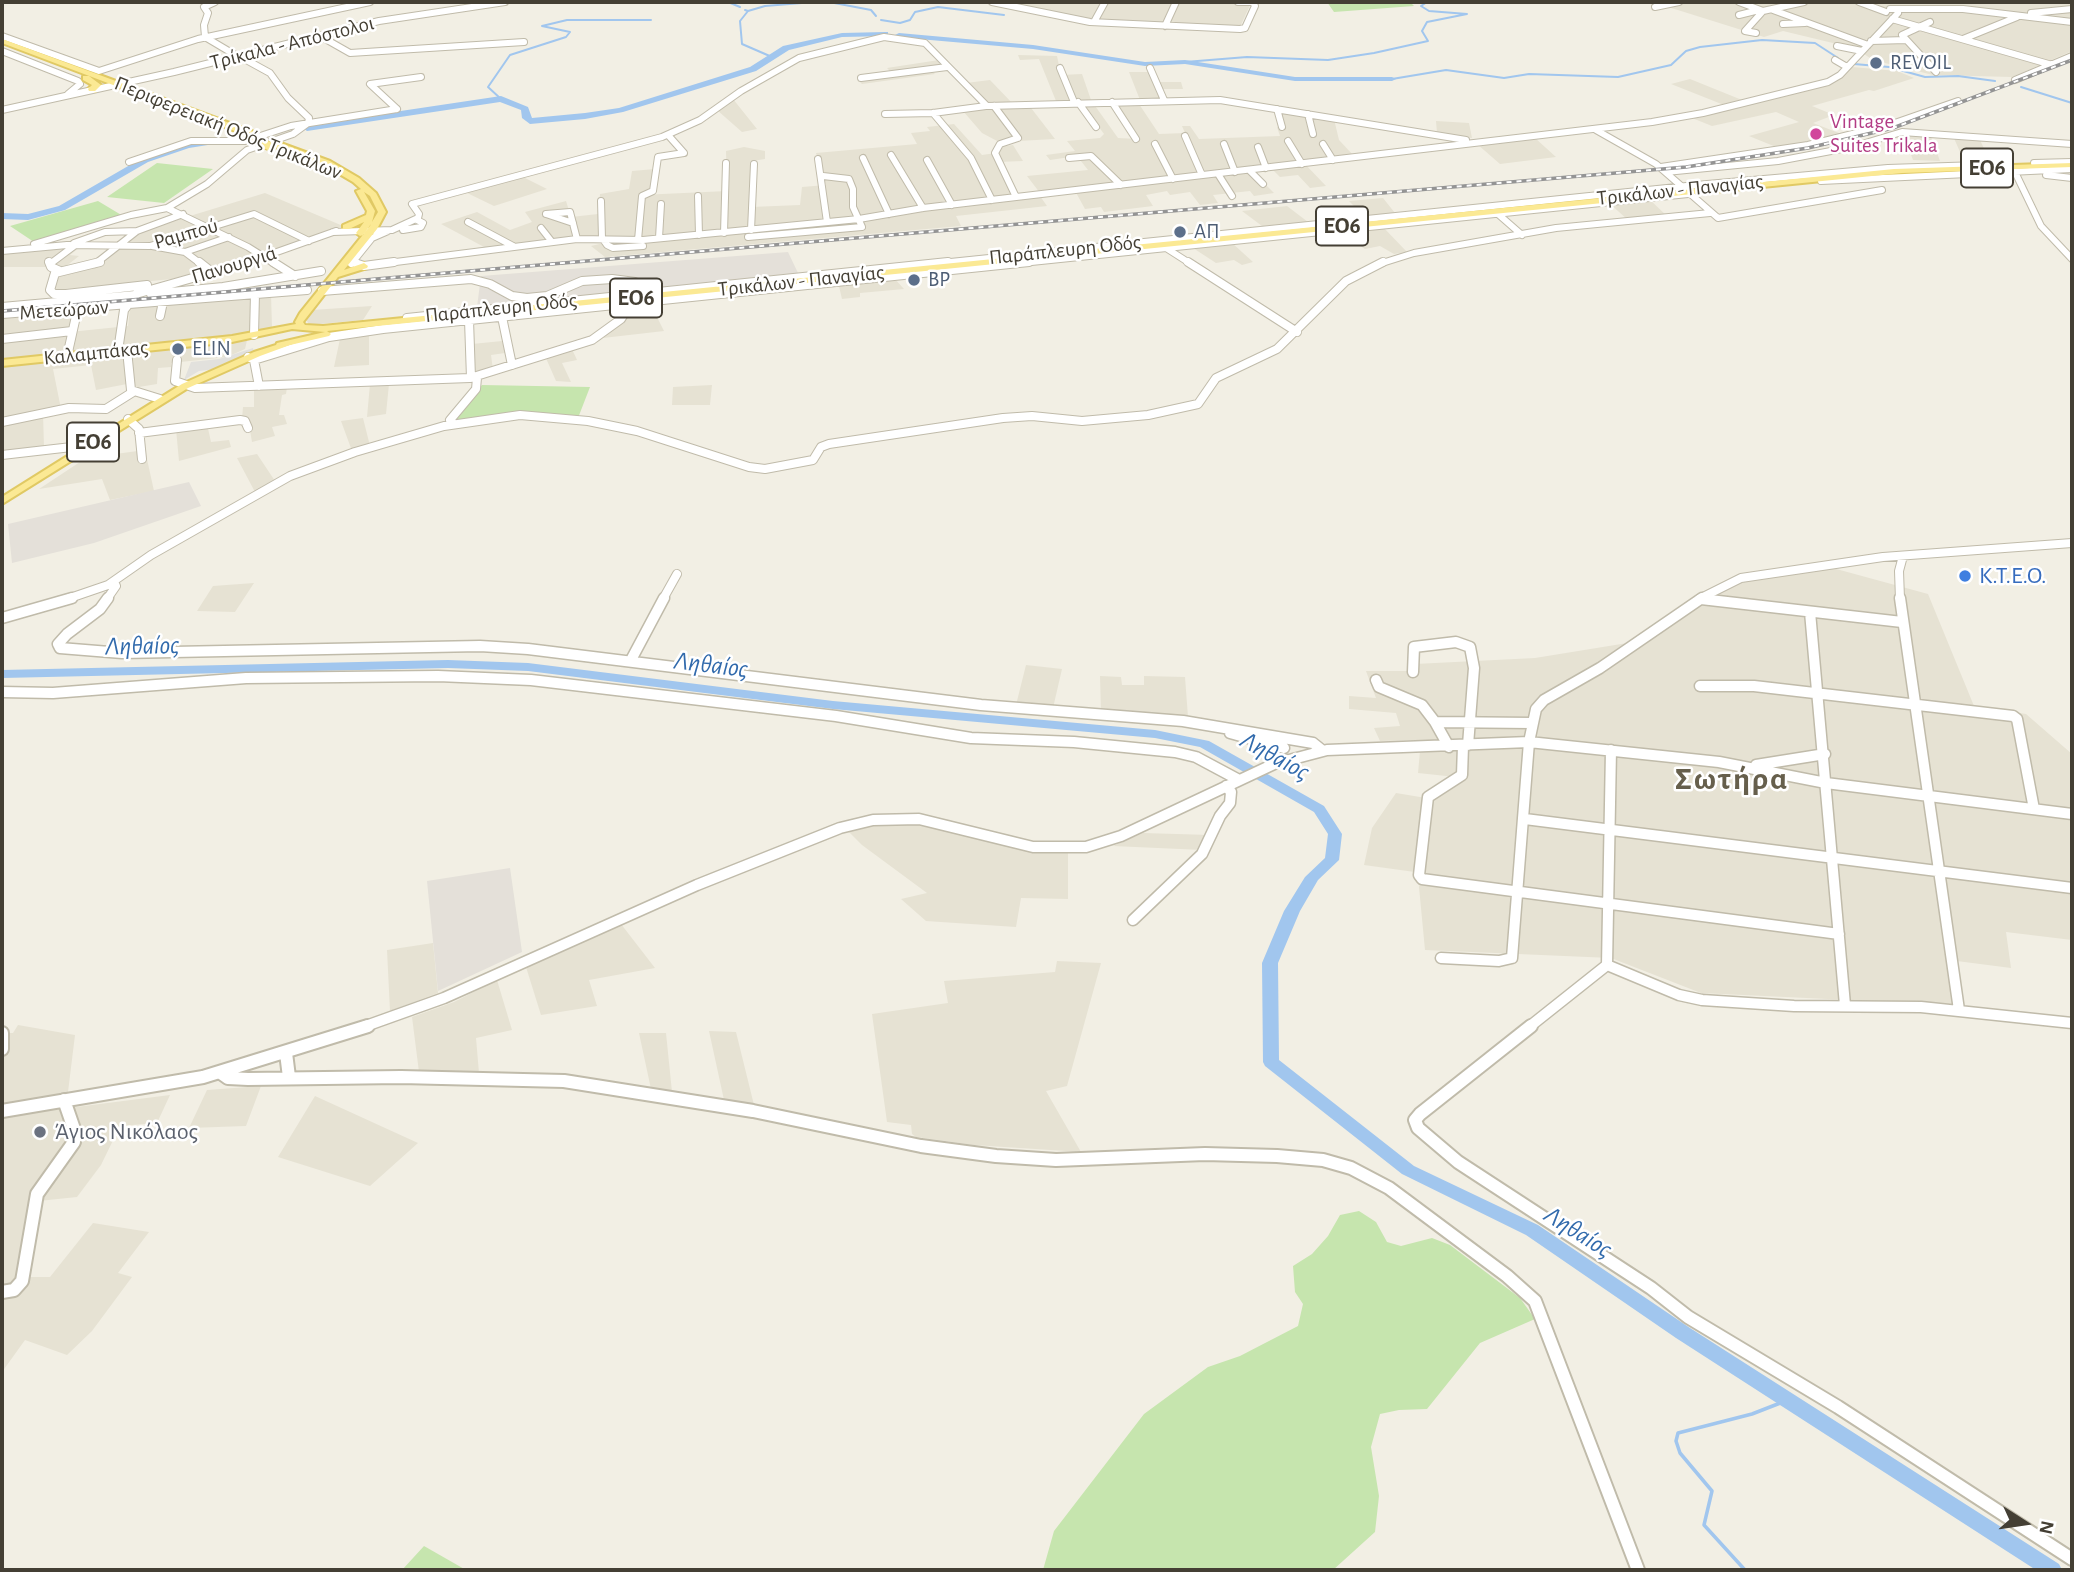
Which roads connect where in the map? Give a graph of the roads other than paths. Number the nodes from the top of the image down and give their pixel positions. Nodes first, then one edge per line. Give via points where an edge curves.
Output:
1 (215, 2) edge
2 (370, 2) edge
3 (505, 2) edge
4 (992, 2) edge
5 (1043, 2) edge
6 (1105, 2) edge
7 (1177, 2) edge
8 (1238, 2) edge
9 (1253, 2) edge
10 (1679, 2) edge
11 (1741, 2) edge
12 (1804, 2) edge
13 (1859, 2) edge
14 (1914, 4) edge
15 (1655, 7) dead end
16 (1900, 9) edge
17 (2072, 9) edge
18 (1773, 10) junction
19 (1762, 11) junction
20 (1035, 13) junction
21 (1890, 13) junction
22 (1739, 15) dead end
23 (2019, 15) junction
24 (1094, 22) junction
25 (1930, 22) dead end
26 (2072, 22) edge
27 (1809, 23) junction
28 (1783, 24) dead end
29 (1165, 26) junction
30 (1917, 26) junction
31 (1756, 33) dead end
32 (2, 36) edge
33 (320, 36) junction
34 (205, 37) junction
35 (1906, 40) junction
36 (1963, 40) junction
37 (524, 42) dead end
38 (1870, 43) junction
39 (2, 46) edge
40 (1838, 46) dead end
41 (1862, 51) junction
42 (238, 56) junction
43 (2072, 56) edge
44 (1835, 60) dead end
45 (2052, 65) junction
46 (947, 66) junction
47 (1847, 67) junction
48 (1060, 68) dead end
49 (1150, 68) dead end
50 (1936, 72) dead end
51 (89, 76) junction
52 (421, 77) dead end
53 (861, 78) dead end
54 (2015, 80) dead end
55 (135, 81) junction
56 (112, 86) junction
57 (92, 89) junction
58 (139, 92) junction
59 (130, 94) joint
60 (66, 96) junction
61 (1164, 100) junction
62 (1958, 101) dead end
63 (1076, 102) junction
64 (1112, 102) junction
65 (990, 106) junction
66 (1277, 109) junction
67 (2, 110) edge
68 (933, 113) junction
69 (885, 114) dead end
70 (1308, 114) junction
71 (306, 125) junction
72 (1096, 127) dead end
73 (1282, 127) dead end
74 (1596, 130) junction
75 (1312, 134) dead end
76 (248, 135) junction
77 (668, 135) junction
78 (1185, 136) dead end
79 (1136, 139) dead end
80 (1287, 141) dead end
81 (1481, 142) junction
82 (1155, 144) dead end
83 (1224, 144) dead end
84 (1324, 144) dead end
85 (272, 145) junction
86 (2072, 145) edge
87 (1258, 147) dead end
88 (891, 155) dead end
89 (863, 158) dead end
90 (1069, 158) dead end
91 (818, 159) dead end
92 (927, 160) dead end
93 (1333, 160) junction
94 (129, 162) dead end
95 (726, 163) dead end
96 (754, 164) dead end
97 (1302, 164) junction
98 (2072, 165) edge
99 (1660, 167) junction
100 (1266, 168) junction
101 (1249, 170) junction
102 (2014, 170) junction
103 (1901, 171) joint
104 (1236, 172) junction
105 (1666, 173) junction
106 (1218, 174) junction
107 (1202, 175) junction
108 (822, 176) junction
109 (2072, 178) edge
110 (1173, 179) junction
111 (1263, 184) dead end
112 (1121, 185) junction
113 (1684, 190) junction
114 (1882, 190) dead end
115 (1232, 195) dead end
116 (698, 196) dead end
117 (1016, 197) junction
118 (601, 201) dead end
119 (992, 201) junction
120 (661, 204) dead end
121 (952, 205) junction
122 (923, 208) junction
123 (171, 209) junction
124 (183, 214) junction
125 (889, 214) junction
126 (1498, 214) junction
127 (1710, 214) junction
128 (370, 216) junction
129 (859, 219) junction
130 (468, 222) dead end
131 (827, 222) junction
132 (573, 223) dead end
133 (346, 227) junction
134 (209, 228) junction
135 (377, 228) junction
136 (541, 228) dead end
137 (137, 231) junction
138 (335, 231) junction
139 (749, 232) junction
140 (724, 233) junction
141 (1215, 234) junction
142 (699, 235) junction
143 (1522, 235) junction
144 (184, 236) junction
145 (229, 237) junction
146 (602, 238) junction
147 (1225, 238) junction
148 (355, 239) junction
149 (659, 239) junction
150 (577, 240) junction
151 (638, 240) junction
152 (309, 241) junction
153 (552, 242) junction
154 (2, 244) edge
155 (1166, 244) junction
156 (73, 245) junction
157 (121, 246) junction
158 (151, 246) junction
159 (202, 246) junction
160 (513, 247) junction
161 (2, 251) edge
162 (185, 252) junction
163 (266, 257) junction
164 (2072, 259) edge
165 (365, 265) junction
166 (60, 271) junction
167 (321, 271) dead end
168 (213, 273) junction
169 (884, 274) junction
170 (295, 276) junction
171 (331, 279) junction
172 (185, 280) junction
173 (169, 284) junction
174 (191, 290) junction
175 (307, 290) dead end
176 (322, 291) junction
177 (111, 293) junction
178 (54, 294) junction
179 (255, 294) junction
180 (638, 294) junction
181 (134, 295) junction
182 (163, 302) junction
183 (631, 303) junction
184 (48, 304) junction
185 (126, 305) junction
186 (2, 307) edge
187 (76, 312) dead end
188 (2, 314) edge
189 (160, 316) dead end
190 (502, 317) junction
191 (469, 320) junction
192 (394, 323) junction
193 (72, 331) junction
194 (307, 331) junction
195 (1297, 332) junction
196 (345, 333) junction
197 (254, 335) junction
198 (271, 336) junction
199 (2, 339) edge
200 (232, 339) junction
201 (286, 345) junction
202 (122, 351) junction
203 (68, 352) dead end
204 (253, 357) junction
205 (177, 360) dead end
206 (2, 363) edge
207 (512, 365) junction
208 (2, 369) edge
209 (474, 378) junction
210 (188, 384) junction
211 (259, 386) junction
212 (133, 392) junction
213 (160, 400) junction
214 (128, 419) junction
215 (2, 422) edge
216 (449, 423) junction
217 (248, 428) dead end
218 (139, 433) junction
219 (89, 445) junction
220 (2, 455) edge
221 (142, 459) dead end
222 (2, 501) edge
223 (2072, 546) edge
224 (1903, 556) junction
225 (1883, 557) junction
226 (1899, 571) junction
227 (677, 574) dead end
228 (114, 582) junction
229 (1701, 599) junction
230 (1810, 612) junction
231 (2, 618) edge
232 (1902, 622) junction
233 (631, 660) junction
234 (1413, 672) dead end
235 (1377, 680) dead end
236 (1700, 686) dead end
237 (2, 692) edge
238 (1817, 692) junction
239 (1916, 704) junction
240 (1436, 722) junction
241 (1469, 722) junction
242 (1532, 723) junction
243 (1528, 742) junction
244 (1284, 743) junction
245 (1466, 745) junction
246 (1449, 747) junction
247 (1611, 750) junction
248 (1323, 751) junction
249 (1825, 754) junction
250 (1292, 758) junction
251 (1749, 766) junction
252 (1240, 780) junction
253 (1826, 783) junction
254 (1226, 786) junction
255 (1929, 797) junction
256 (2034, 809) junction
257 (2072, 814) edge
258 (1525, 819) junction
259 (1611, 829) junction
260 (1832, 857) junction
261 (1940, 871) junction
262 (2072, 888) edge
263 (1518, 893) junction
264 (1609, 905) junction
265 (1133, 920) dead end
266 (1839, 934) junction
267 (1441, 958) dead end
268 (1607, 965) junction
269 (1845, 1005) junction
270 (1959, 1010) junction
271 (2072, 1023) edge
272 (2, 1033) edge
273 (2, 1049) edge
274 (286, 1053) junction
275 (221, 1073) junction
276 (289, 1077) junction
277 (64, 1100) junction
278 (2, 1111) edge
279 (2, 1292) edge
280 (2072, 1559) edge
281 (1638, 1570) edge

1 - 34 street via 204,7 208,12
2 - 34 street
3 - 33 street, Τρίκαλα - Απόστολοι via 401,16
4 - 20 street
5 - 20 street
6 - 24 street
7 - 29 street
8 - 9 street
9 - 29 street via 1243,29
10 - 15 street
11 - 19 street
12 - 18 street
13 - 21 street
14 - 16 street
14 - 23 street
16 - 21 street
17 - 23 street
18 - 19 street
18 - 27 street
19 - 22 street
19 - 31 street via 1745,32
20 - 24 street
21 - 30 street
21 - 38 street
23 - 26 street
23 - 36 street
24 - 29 street
25 - 30 street
27 - 28 street
27 - 38 street
30 - 35 street via 1902,35
30 - 36 street
32 - 34 street via 95,71
33 - 37 street via 350,53
33 - 42 street, Τρίκαλα - Απόστολοι
34 - 42 street
35 - 38 street
35 - 50 street
36 - 45 street
38 - 41 street
39 - 51 main road, Περιφερειακή Οδός Τρικάλων
39 - 60 street via 79,82
40 - 41 street
41 - 47 street
42 - 55 street, Τρίκαλα - Απόστολοι
42 - 71 street via 270,73 286,97 309,118
43 - 45 street
44 - 47 street
45 - 54 street
46 - 53 street
46 - 65 street
46 - 77 street via 922,41 884,37 859,41 799,58
47 - 74 street via 1835,79 1814,86 1690,116
48 - 63 street
49 - 61 street
51 - 55 main road
51 - 56 main road, Περιφερειακή Οδός Τρικάλων
51 - 57 main road via 97,85
52 - 71 street via 370,83 397,109
55 - 56 street, Τρίκαλα - Απόστολοι
55 - 58 main road
56 - 57 street, Τρίκαλα - Απόστολοι
56 - 58 main road, Περιφερειακή Οδός Τρικάλων
56 - 59 main road, Περιφερειακή Οδός Τρικάλων
56 - 60 street, Τρίκαλα - Απόστολοι
57 - 60 street, Τρίκαλα - Απόστολοι
58 - 76 main road, Περιφερειακή Οδός Τρικάλων
59 - 76 main road, Περιφερειακή Οδός Τρικάλων
60 - 67 street, Τρίκαλα - Απόστολοι
61 - 64 street
61 - 66 street via 1220,100
62 - 99 street via 1889,125 1808,145
63 - 64 street
63 - 65 street
63 - 72 street
64 - 79 street
65 - 68 street
65 - 117 street via 1018,138 1000,144 995,153
66 - 70 street
66 - 73 street
68 - 69 street
68 - 119 street via 971,158
70 - 75 street
70 - 81 street
71 - 94 street via 245,141 185,142
71 - 123 street via 247,150
74 - 81 street
74 - 99 street
76 - 85 main road, Περιφερειακή Οδός Τρικάλων, bridge
77 - 135 street via 412,204 421,227
77 - 151 street via 684,153 658,157 653,191 642,196
78 - 107 street
80 - 97 street
81 - 93 street
82 - 110 street
83 - 104 street
84 - 93 street
85 - 128 main road, Περιφερειακή Οδός Τρικάλων via 348,181 366,197
85 - 135 main road, Περιφερειακή Οδός Τρικάλων via 327,163 364,185 380,207
86 - 105 street via 1902,132 1778,161
87 - 100 street
88 - 122 street
89 - 125 street
90 - 112 street via 1091,156
91 - 108 street
92 - 121 street
93 - 97 street
95 - 140 street
96 - 139 street
97 - 100 street
98 - 102 street, Παράπλευρη Οδός
98 - 103 main road, Τρικάλων - Παναγίας / ΕΟ6
98 - 113 street, Παράπλευρη Οδός via 1888,168
99 - 105 street
100 - 101 street
101 - 104 street
101 - 111 street
102 - 109 street
102 - 113 street, Παράπλευρη Οδός
102 - 164 street via 2041,226
103 - 113 main road, Τρικάλων - Παναγίας / ΕΟ6
104 - 106 street
105 - 113 street
106 - 107 street
106 - 115 street
107 - 110 street
108 - 129 street via 849,179
108 - 131 street
110 - 112 street
112 - 117 street
113 - 126 street, Παράπλευρη Οδός
113 - 127 street
113 - 141 street, Παράπλευρη Οδός
113 - 147 main road, Τρικάλων - Παναγίας / ΕΟ6
114 - 127 street via 1731,218
116 - 142 street
117 - 119 street
118 - 146 street
119 - 121 street
120 - 149 street
121 - 122 street
122 - 125 street
123 - 124 street
123 - 154 street via 143,212 35,244
124 - 134 street
124 - 137 street
125 - 129 street
126 - 143 street
126 - 155 street, Παράπλευρη Οδός
127 - 143 street via 1579,225
128 - 133 main road
128 - 135 main road
129 - 131 street
129 - 139 street via 862,227
130 - 160 street
131 - 139 street
132 - 150 street
133 - 135 street
133 - 138 street, Πανουργιά
134 - 144 street, Ραμπού
134 - 145 street
134 - 152 street, Ραμπού via 254,214
135 - 138 street
135 - 148 main road
135 - 165 street via 351,263
135 - 171 main road
136 - 153 street
137 - 156 street via 105,232
137 - 157 street
138 - 148 main road via 351,233
138 - 152 street, Πανουργιά
139 - 140 street
139 - 146 street via 616,248 608,247
140 - 142 street
141 - 147 main road
141 - 155 street, Παράπλευρη Οδός
142 - 149 street
143 - 195 street via 1406,254 1371,267 1346,281
144 - 158 street, Ραμπού
144 - 159 street
145 - 159 street
145 - 163 street
146 - 150 street
146 - 151 street
147 - 155 main road, Τρικάλων - Παναγίας / ΕΟ6
148 - 198 main road via 301,307
149 - 151 street
150 - 153 street
152 - 163 street, Πανουργιά
153 - 160 street
155 - 169 main road, Τρικάλων - Παναγίας / ΕΟ6
155 - 180 street, Παράπλευρη Οδός
155 - 195 street
156 - 157 street, Ραμπού
156 - 161 street
156 - 166 street via 49,262
157 - 158 street, Ραμπού
157 - 166 street via 99,263
158 - 162 street
159 - 162 street
160 - 165 street
162 - 168 street
163 - 168 street, Πανουργιά
163 - 170 street
165 - 171 main road
166 - 178 street via 50,285
167 - 170 street
168 - 172 street, Πανουργιά
169 - 183 street, Παράπλευρη Οδός
169 - 192 main road, Τρικάλων - Παναγίας / ΕΟ6
170 - 174 street
171 - 176 main road
172 - 173 street, Πανουργιά
172 - 174 street
173 - 177 street
173 - 181 street, Πανουργιά
174 - 181 street
175 - 179 street, Μετεώρων
176 - 180 street via 471,279 527,298 547,296 582,281 612,279 635,282
176 - 194 main road via 300,319
177 - 178 street
177 - 181 street
177 - 184 street
178 - 184 street
179 - 182 street, Μετεώρων
179 - 197 street
180 - 194 street, Παράπλευρη Οδός
181 - 185 street
182 - 185 street, Μετεώρων
182 - 189 street
183 - 190 street, Παράπλευρη Οδός
183 - 207 street via 623,317 597,338
184 - 186 street
185 - 188 street, Μετεώρων
185 - 202 street
187 - 193 street
190 - 191 street, Παράπλευρη Οδός
190 - 207 street
191 - 196 street, Παράπλευρη Οδός
191 - 209 street
192 - 194 main road, Τρικάλων - Παναγίας / ΕΟ6
192 - 196 main road, Τρικάλων - Παναγίας / ΕΟ6
193 - 199 street
193 - 203 street
194 - 196 main road, Τρικάλων - Παναγίας / ΕΟ6
194 - 198 main road, ΕΟ6
194 - 201 main road, ΕΟ6
195 - 216 street via 1271,353 1216,378 1201,401 1190,407 1082,421 1003,418 829,444 821,447 813,460 768,469 588,421 527,415
196 - 204 street, Παράπλευρη Οδός
197 - 198 main road, Καλαμπάκας
197 - 200 main road, Καλαμπάκας
198 - 200 main road, Καλαμπάκας
198 - 201 main road, ΕΟ6
198 - 204 main road, ΕΟ6
200 - 202 main road, Καλαμπάκας
201 - 204 main road, ΕΟ6
202 - 206 main road, Καλαμπάκας
202 - 212 street
204 - 210 main road, ΕΟ6
204 - 211 street
205 - 210 street via 174,380
206 - 208 street
207 - 209 street
209 - 211 street
209 - 216 street via 476,389
210 - 211 street via 205,388
210 - 213 main road, ΕΟ6
212 - 213 street
212 - 215 street via 106,409 73,408
213 - 214 main road, ΕΟ6
214 - 218 street
214 - 219 main road, ΕΟ6
216 - 228 street via 290,476 145,559
217 - 218 street via 240,420
218 - 221 street
219 - 220 street
219 - 222 main road, ΕΟ6
223 - 224 street
224 - 225 street
224 - 226 street
225 - 226 street
225 - 229 street via 1741,578
226 - 232 street
227 - 233 street
228 - 231 street
228 - 233 street via 116,586 100,609 67,634 58,644 60,648 122,653 480,646
229 - 230 street
229 - 242 street via 1544,700
230 - 232 street
230 - 238 street
232 - 239 street
233 - 244 street via 981,705 1222,726 1233,734
234 - 241 street via 1414,647 1456,642 1471,647 1474,668
235 - 240 street via 1379,687 1422,705
236 - 238 street
237 - 252 street via 61,692 230,678 516,679 836,716 971,738 1175,752 1196,757
238 - 239 street
238 - 249 street
239 - 255 street
239 - 256 street via 2017,719
240 - 241 street
240 - 246 street
241 - 242 street
241 - 245 street
242 - 243 street
243 - 245 street
243 - 247 street
243 - 258 street
244 - 248 street via 1316,744
244 - 250 street
245 - 246 street
245 - 263 street via 1462,775 1428,796 1419,875 1428,881
246 - 248 street
247 - 251 street
247 - 259 street
248 - 250 street
249 - 251 street
249 - 253 street
250 - 252 street
251 - 253 street
252 - 254 street
253 - 255 street
253 - 260 street
254 - 265 street via 1230,803 1202,855
254 - 274 street via 1121,836 1079,848 1022,845 919,820 890,819 841,828 660,901 418,1009
255 - 256 street
255 - 261 street
256 - 257 street
258 - 259 street
258 - 263 street
259 - 260 street
259 - 264 street
260 - 261 street
260 - 266 street
261 - 262 street
261 - 270 street
263 - 264 street
263 - 267 street via 1512,958
264 - 266 street
264 - 268 street
266 - 269 street
268 - 269 street via 1702,1000
268 - 280 street via 1420,1114 1415,1120 1423,1135 1688,1317 1838,1407
269 - 270 street
270 - 271 street
272 - 273 street
274 - 275 street
274 - 276 street
275 - 276 street via 233,1079
275 - 277 street
276 - 281 street via 564,1080 996,1156 1056,1160 1264,1155 1305,1157 1351,1168 1416,1208 1535,1301
277 - 278 street
277 - 279 street via 74,1142 37,1194 22,1281 14,1290

